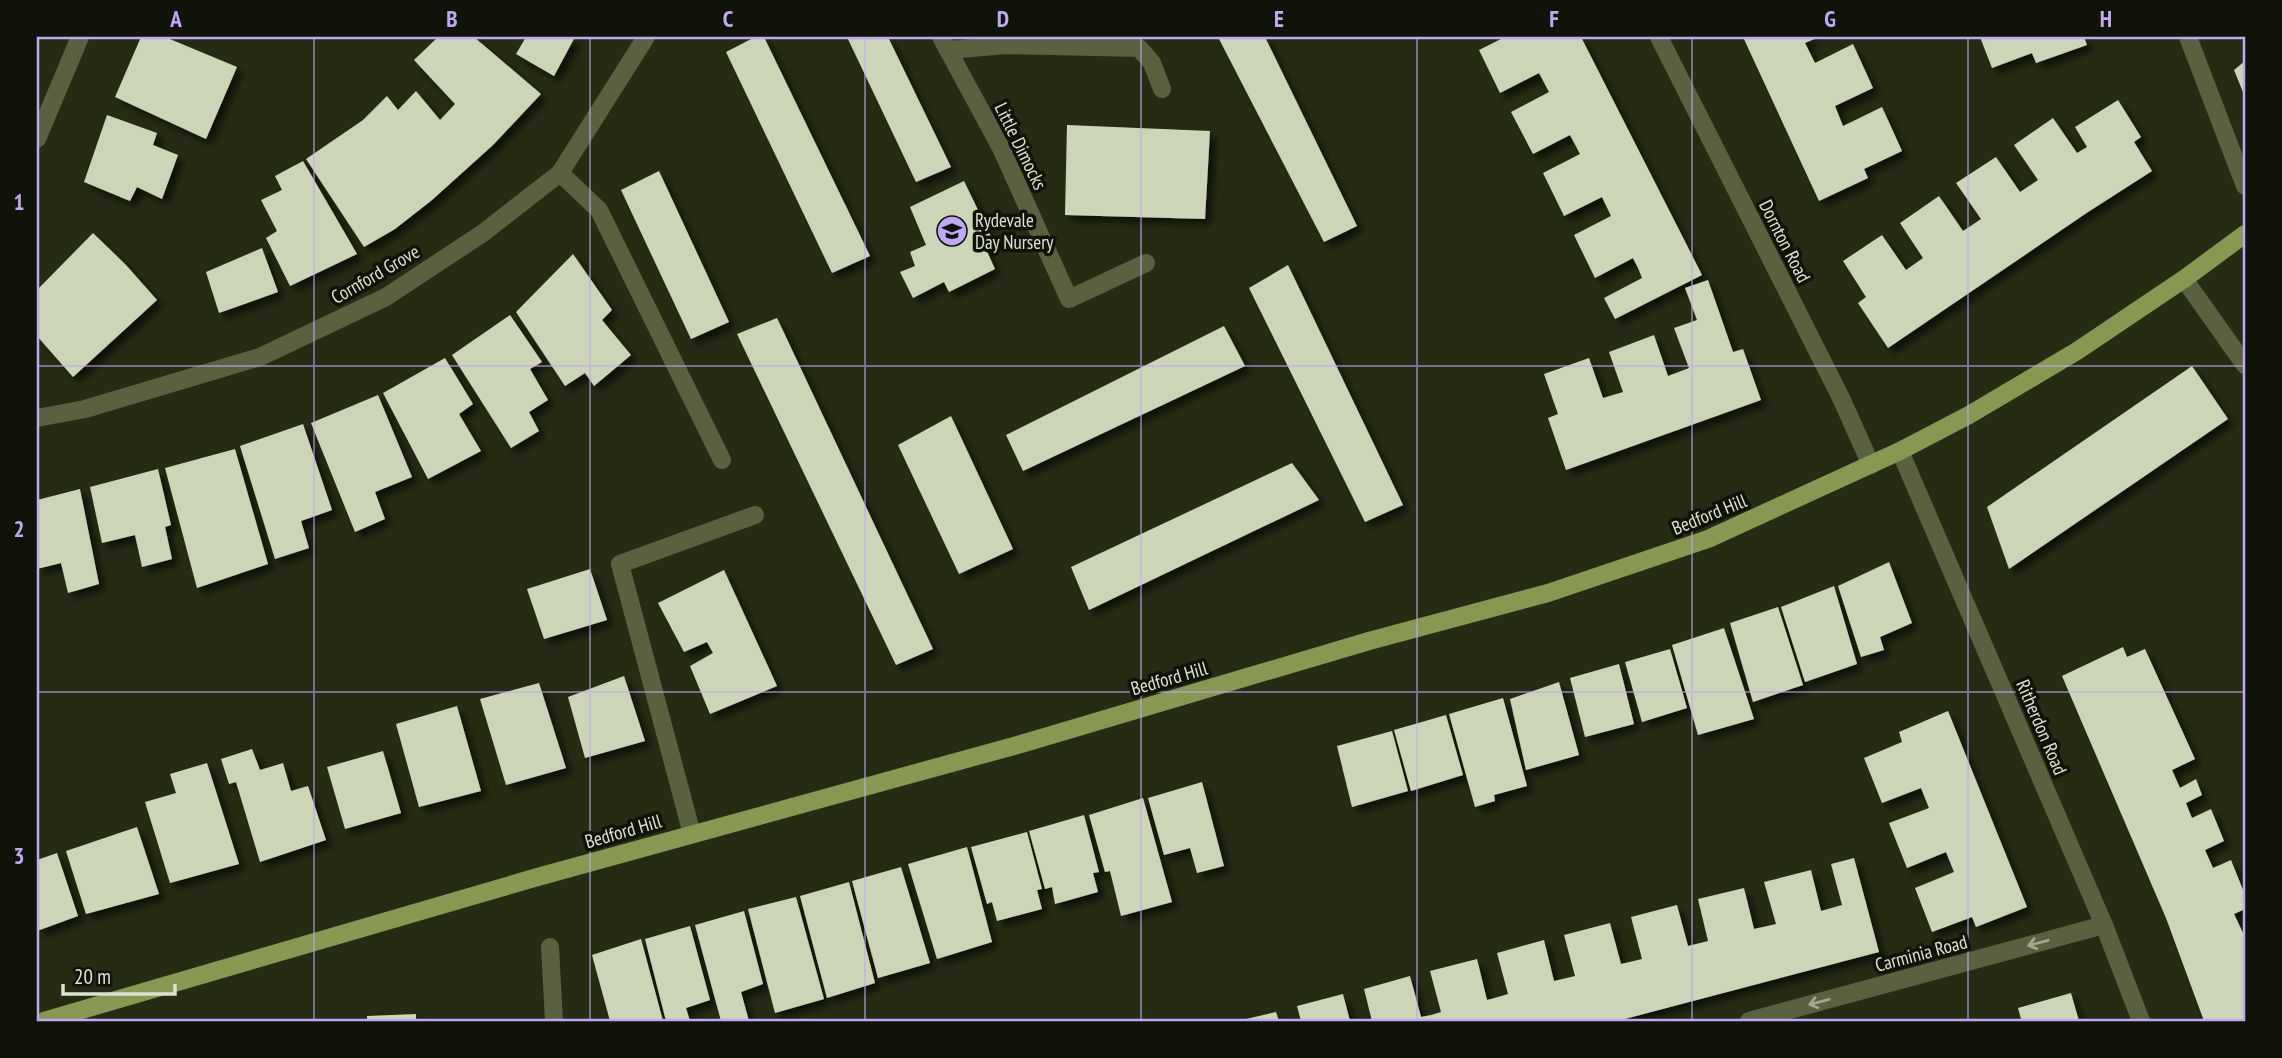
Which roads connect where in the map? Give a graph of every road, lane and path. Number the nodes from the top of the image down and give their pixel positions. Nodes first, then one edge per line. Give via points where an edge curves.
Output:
1 (80, 37) edge
2 (646, 37) edge
3 (1659, 37) edge
4 (2188, 37) edge
5 (945, 43) edge
6 (1162, 89) dead end
7 (37, 139) edge
8 (560, 173) junction
9 (2245, 186) edge
10 (2245, 234) edge
11 (1146, 263) dead end
12 (2184, 278) junction
13 (2245, 365) edge
14 (37, 418) edge
15 (1900, 451) junction
16 (722, 460) dead end
17 (1871, 465) junction
18 (755, 515) dead end
19 (692, 834) junction
20 (2104, 925) junction
21 (550, 947) dead end
22 (44, 1021) edge
23 (554, 1021) edge
24 (1749, 1021) edge
25 (2141, 1021) edge

1 - 7 street
2 - 8 street, Cornford Grove
3 - 17 street, Dornton Road
4 - 9 street
5 - 6 street, Little Dimocks via 1139,48 1152,63
5 - 11 street, Little Dimocks via 1001,148 1069,299
8 - 14 street, Cornford Grove via 483,233 386,297 260,357 85,409
8 - 16 street via 599,210
10 - 12 main road, Bedford Hill
12 - 13 street
12 - 15 main road, Bedford Hill via 2077,351
15 - 17 main road, Bedford Hill
15 - 20 street, Ritherdon Road
17 - 19 main road, Bedford Hill via 1708,539 1548,593
18 - 19 street via 620,564
19 - 22 main road, Bedford Hill
20 -> 24 street, Carminia Road
20 - 25 street, Ritherdon Road
21 - 23 street

